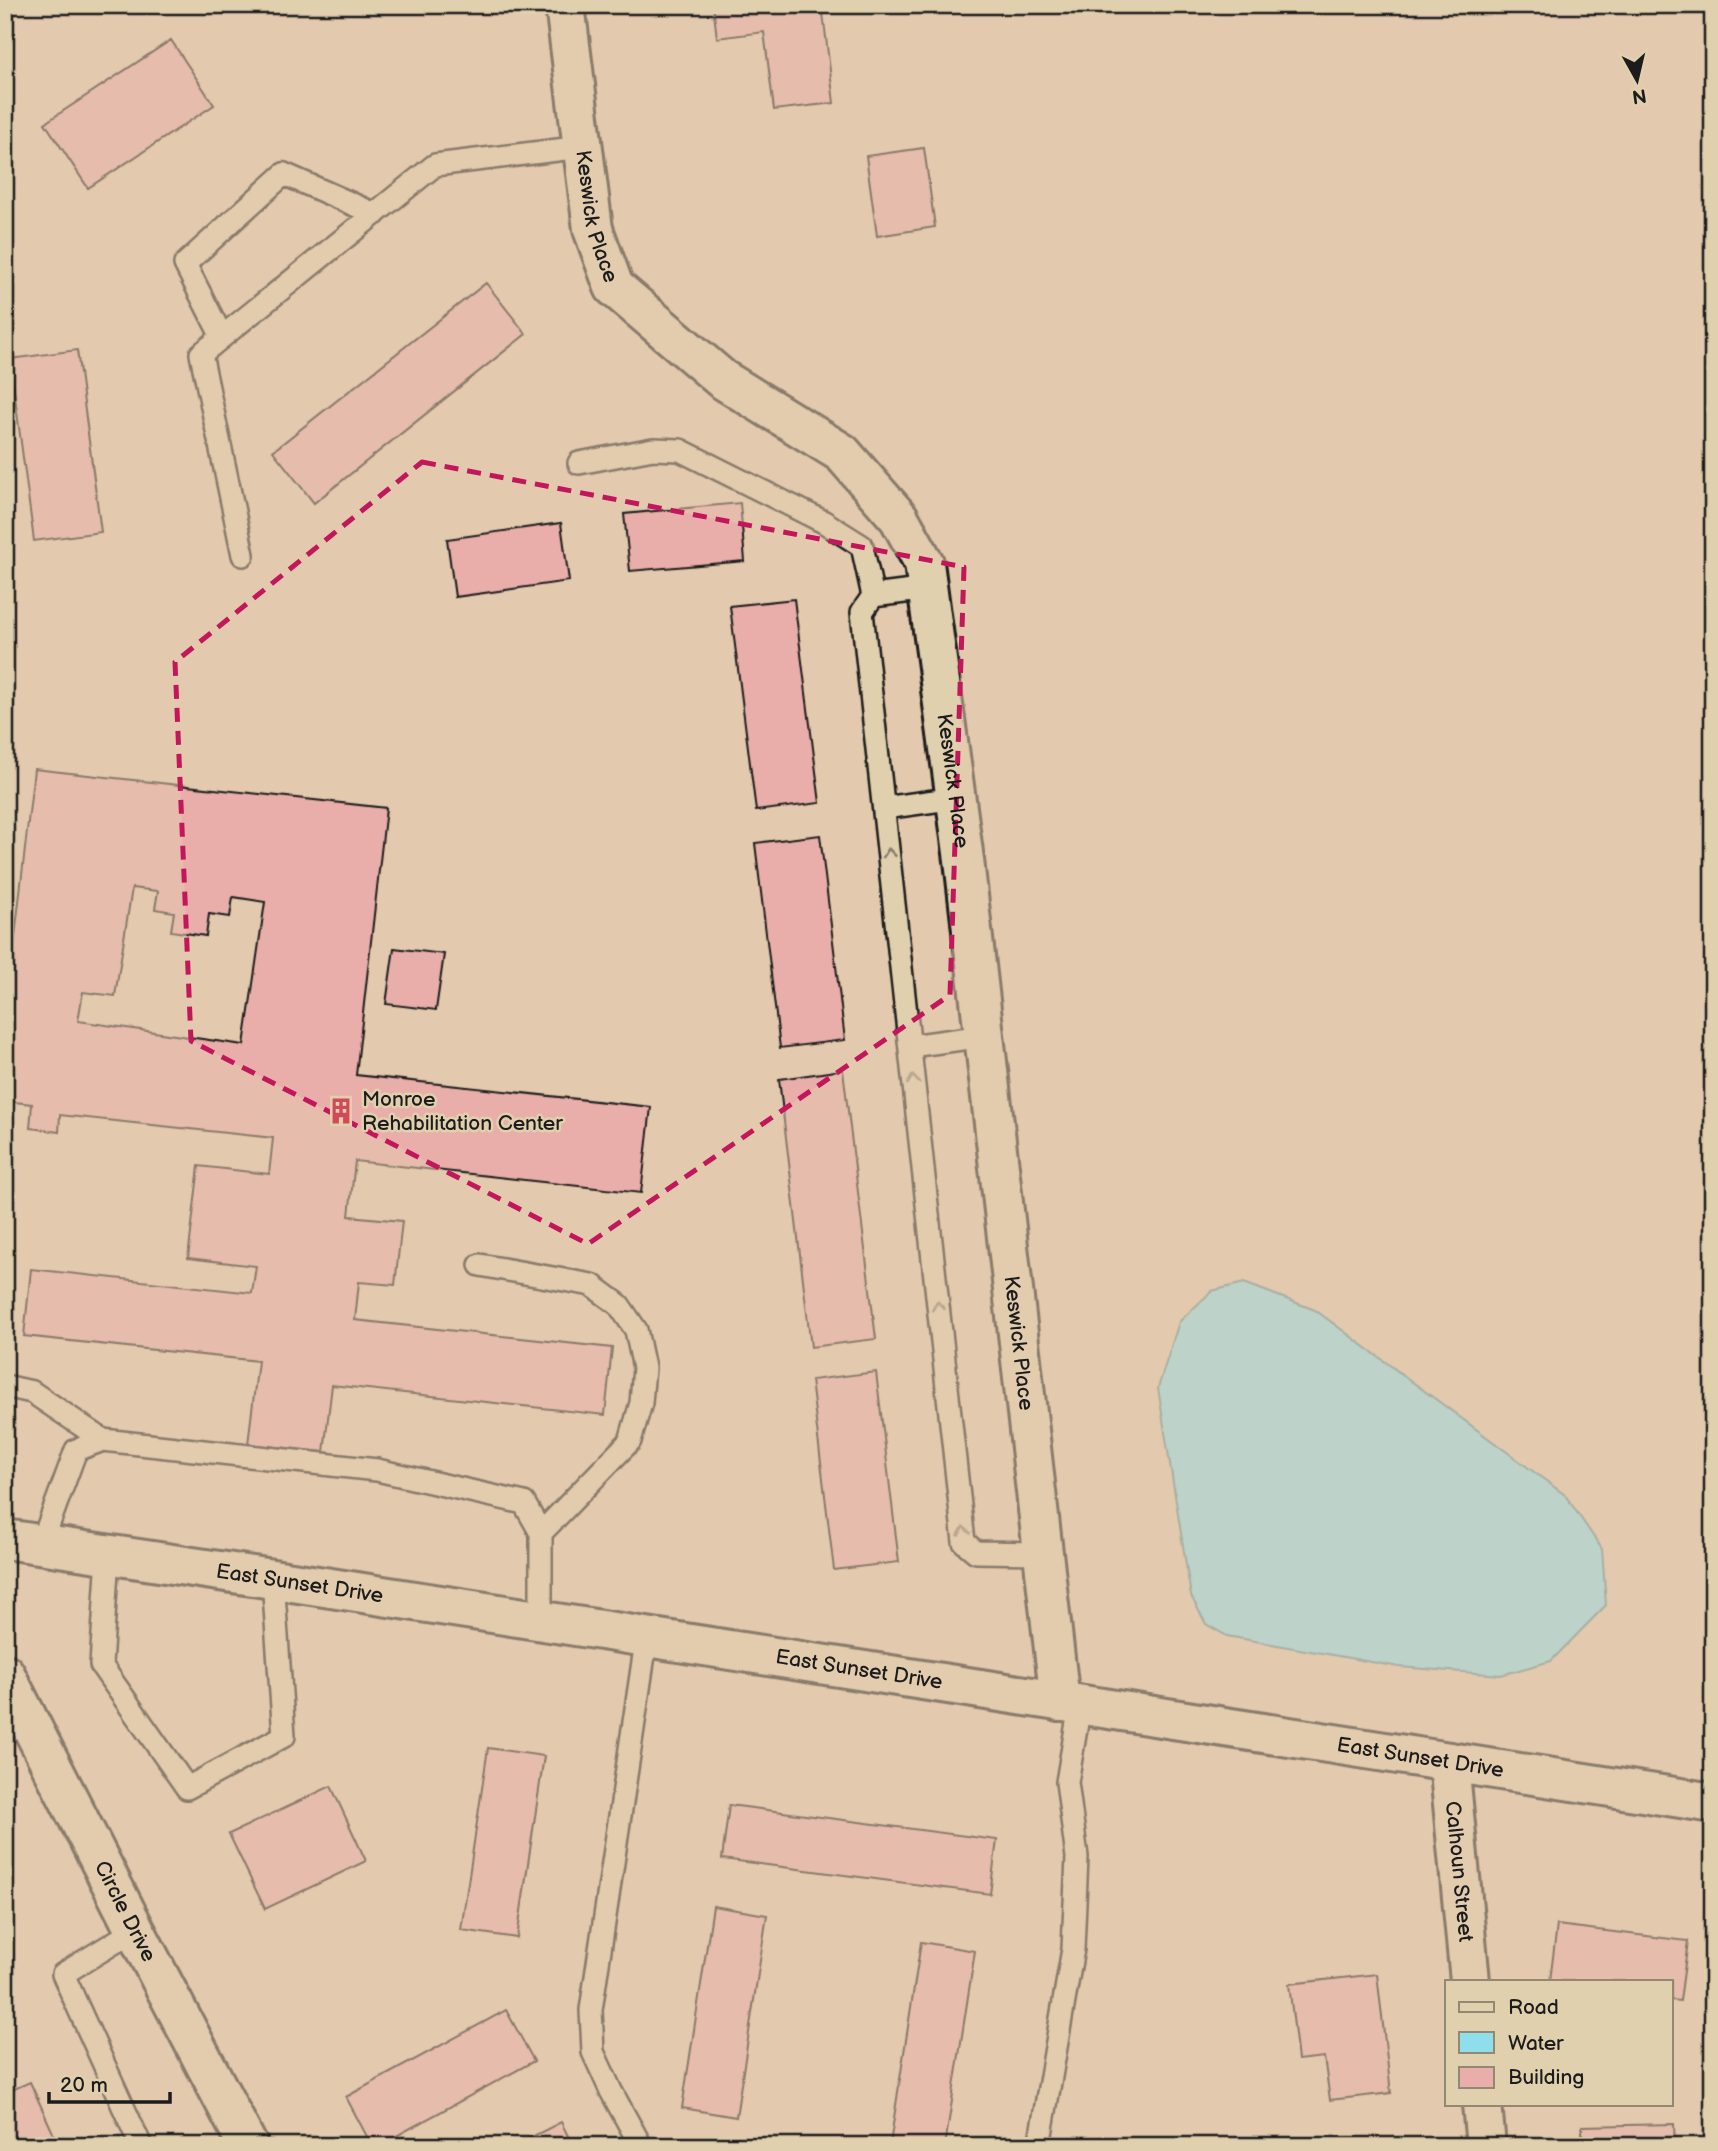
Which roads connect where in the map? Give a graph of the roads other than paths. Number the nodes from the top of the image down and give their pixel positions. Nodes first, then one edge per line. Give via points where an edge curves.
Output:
1 (565, 5) edge
2 (582, 148) junction
3 (375, 214) junction
4 (222, 337) junction
5 (579, 463) dead end
6 (243, 555) dead end
7 (928, 589) junction
8 (873, 596) junction
9 (956, 798) junction
10 (884, 808) junction
11 (984, 1037) junction
12 (910, 1046) junction
13 (480, 1265) dead end
14 (5, 1387) edge
15 (103, 1440) junction
16 (541, 1533) junction
17 (23, 1542) edge
18 (1044, 1553) junction
19 (108, 1555) junction
20 (273, 1579) junction
21 (541, 1619) junction
22 (647, 1635) junction
23 (5, 1674) edge
24 (1070, 1703) junction
25 (1449, 1762) junction
26 (1713, 1803) edge
27 (135, 1930) junction
28 (1470, 1980) edge
29 (1482, 2106) edge
30 (141, 2146) edge
31 (248, 2146) edge
32 (641, 2146) edge
33 (1039, 2146) edge
34 (1486, 2146) edge

1 - 2 street, Keswick Place
2 - 3 lane via 435,166
2 - 7 street, Keswick Place via 593,229 614,287 722,380 842,453 899,518 924,563
3 - 4 lane
3 - 4 lane via 284,174 185,264
4 - 6 lane via 201,354
5 - 8 lane via 653,449 680,450 862,546
7 - 8 lane
7 - 9 street, Keswick Place
8 - 10 lane via 862,612
9 - 10 lane
9 - 11 street, Keswick Place
12 -> 10 lane
11 - 12 lane
11 - 18 street, Keswick Place
18 -> 12 lane via 976,1552 964,1542
13 - 16 lane via 592,1285 619,1305 636,1330 643,1380 630,1441
14 - 15 lane via 32,1392
15 - 16 lane via 377,1470 524,1503
15 - 17 lane via 76,1450
16 - 21 lane
17 - 19 street, East Sunset Drive
18 - 24 street, Keswick Place
19 - 20 street, East Sunset Drive
19 - 20 lane via 101,1665 187,1788 284,1736
20 - 21 street, East Sunset Drive
21 - 22 street, East Sunset Drive
22 - 24 street, East Sunset Drive
22 - 32 lane via 591,2010 593,2052
23 - 27 street, Circle Drive
24 - 25 street, East Sunset Drive
24 - 33 lane via 1067,1782 1077,1857 1073,1949
25 - 26 street, East Sunset Drive
25 - 28 street, Calhoun Street
27 - 30 lane via 63,1974
27 - 31 street, Circle Drive
29 - 34 street

